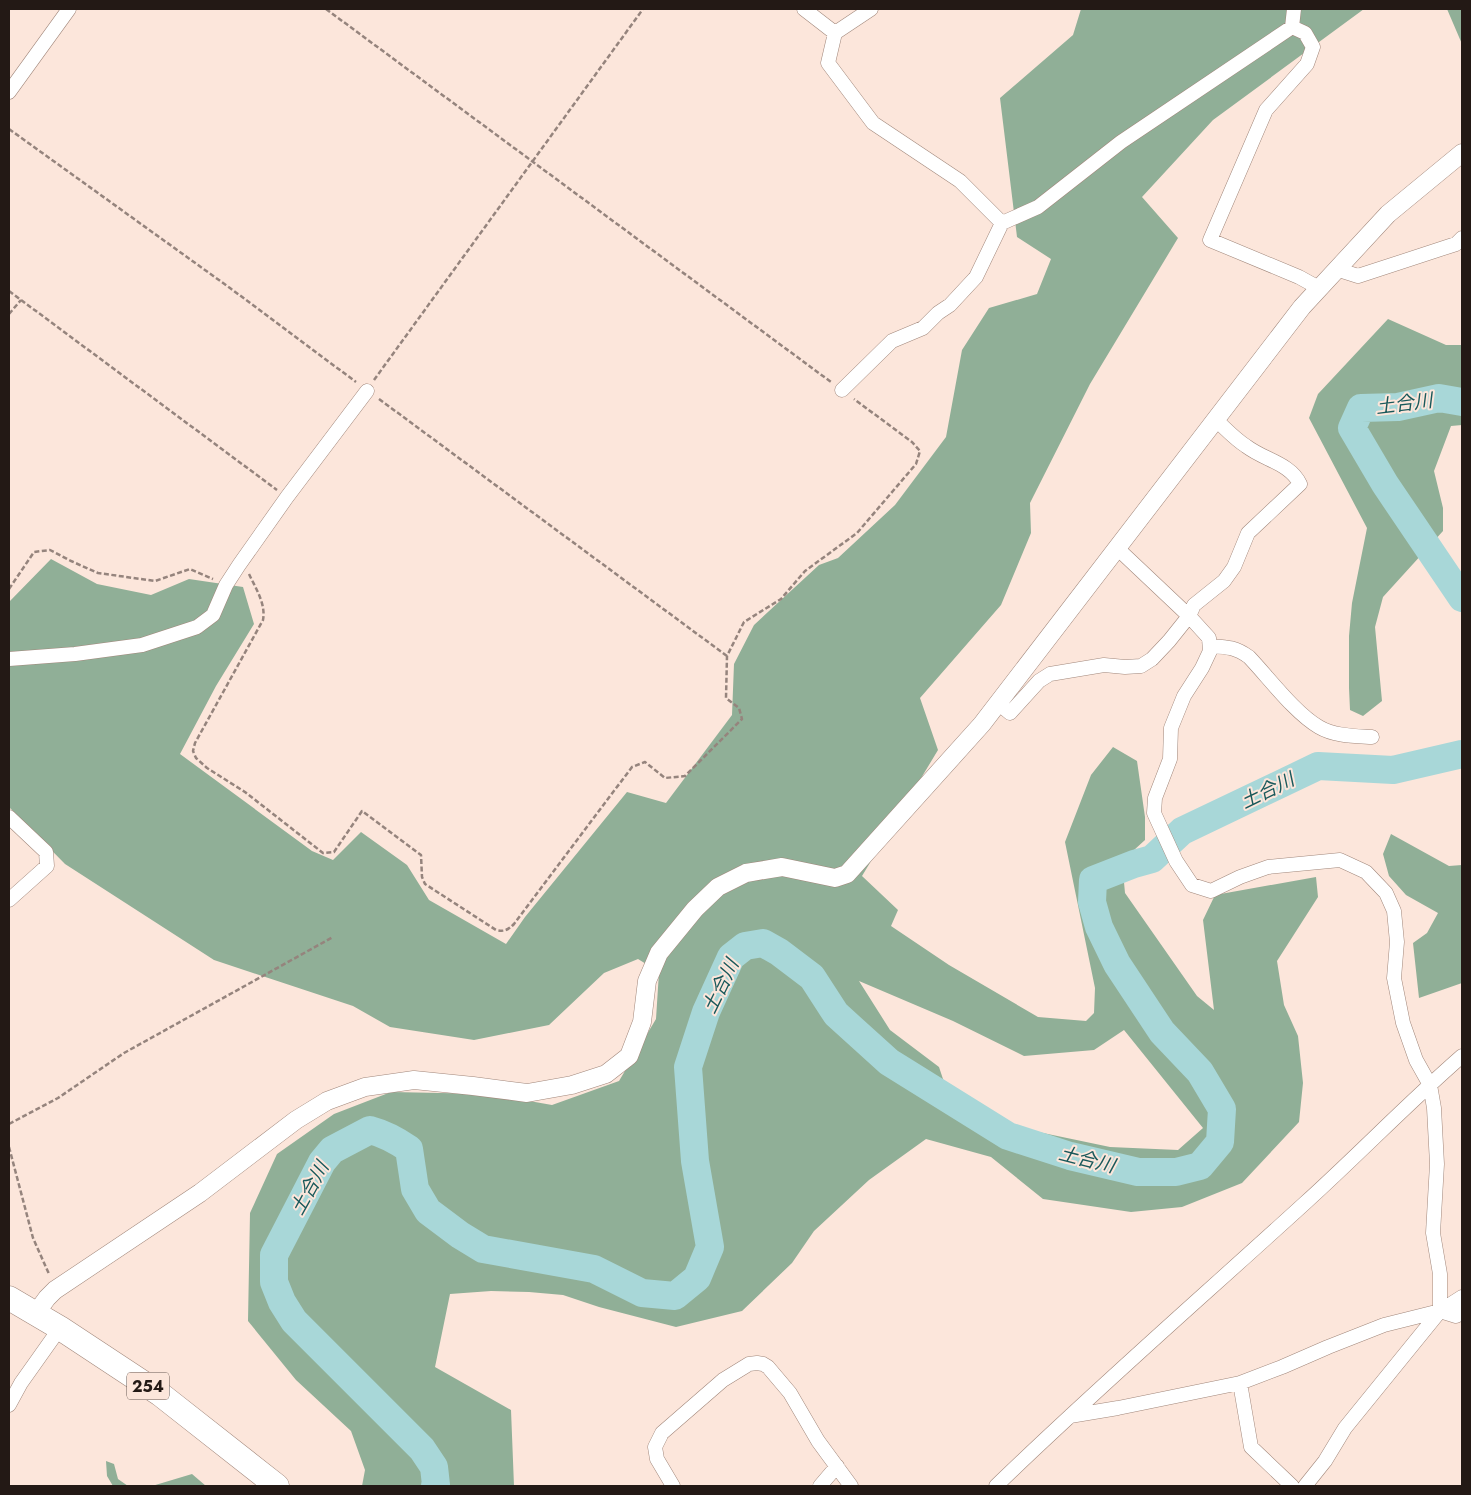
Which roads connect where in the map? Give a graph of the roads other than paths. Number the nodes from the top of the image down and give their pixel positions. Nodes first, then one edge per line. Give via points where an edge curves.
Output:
1 (69, 9) edge
2 (804, 9) edge
3 (871, 9) edge
4 (1294, 9) edge
5 (1292, 27) junction
6 (835, 33) junction
7 (9, 92) edge
8 (1462, 153) edge
9 (1002, 223) junction
10 (1462, 238) edge
11 (1336, 269) junction
12 (1319, 288) junction
13 (367, 390) road end
14 (842, 390) road end
15 (1216, 420) junction
16 (1117, 548) junction
17 (1189, 616) junction
18 (1210, 646) junction
19 (9, 659) edge
20 (998, 703) junction
21 (1372, 737) dead end
22 (9, 817) edge
23 (9, 900) edge
24 (1462, 1056) edge
25 (1430, 1085) junction
26 (1462, 1296) edge
27 (9, 1298) edge
28 (1440, 1310) junction
29 (36, 1313) junction
30 (1462, 1313) edge
31 (60, 1328) junction
32 (1240, 1383) junction
33 (9, 1405) edge
34 (1069, 1416) junction
35 (836, 1466) junction
36 (277, 1486) edge
37 (673, 1486) edge
38 (820, 1486) edge
39 (851, 1486) edge
40 (996, 1486) edge
41 (1292, 1486) edge
42 (1305, 1486) edge

1 - 7 street
2 - 6 street
3 - 6 street
4 - 5 street
5 - 9 street via 1121,142 1038,207
5 - 12 street via 1305,33 1313,47 1307,64 1266,110 1210,240
6 - 9 street via 828,64 873,123 960,181
8 - 11 street via 1388,214
9 - 14 street via 976,277 950,305 923,328 892,341
10 - 11 street via 1456,244 1358,276
11 - 12 street
12 - 15 street
13 - 19 street via 226,585 213,615 197,627 142,645
15 - 16 street
15 - 17 street via 1247,447 1296,476 1300,484 1248,533 1234,568 1224,581 1194,605
16 - 17 street
16 - 20 street
17 - 18 street via 1209,638
17 - 20 street via 1152,659 1141,666 1104,664 1050,674 1039,681 1010,713
18 - 21 street via 1241,651 1302,714 1320,728 1347,736
18 - 25 street via 1171,728 1170,759 1155,798 1154,813 1176,860 1192,885 1211,892 1268,867 1340,860 1366,872 1386,893 1394,910 1397,942 1394,978 1403,1023 1412,1051
20 - 29 street via 847,874 835,878 782,867 746,873 718,887 659,953 647,981 642,1022 629,1056 606,1074 572,1085 527,1093 414,1080 365,1087 327,1101 296,1120 200,1193 55,1290
22 - 23 street via 46,852 47,866
24 - 25 street
25 - 28 street via 1437,1164 1433,1233 1440,1274
25 - 34 street via 1307,1202
26 - 28 street
27 - 29 highway, 254
28 - 30 street via 1456,1316
28 - 32 street via 1384,1325
28 - 42 street via 1345,1428
29 - 31 highway, 254
31 - 33 street
31 - 36 highway, 254 via 160,1394
32 - 34 street
32 - 41 street via 1251,1447
34 - 40 street
35 - 37 street via 790,1393 768,1367 748,1364 723,1380 662,1433 655,1447 657,1459
35 - 38 street
35 - 39 street

